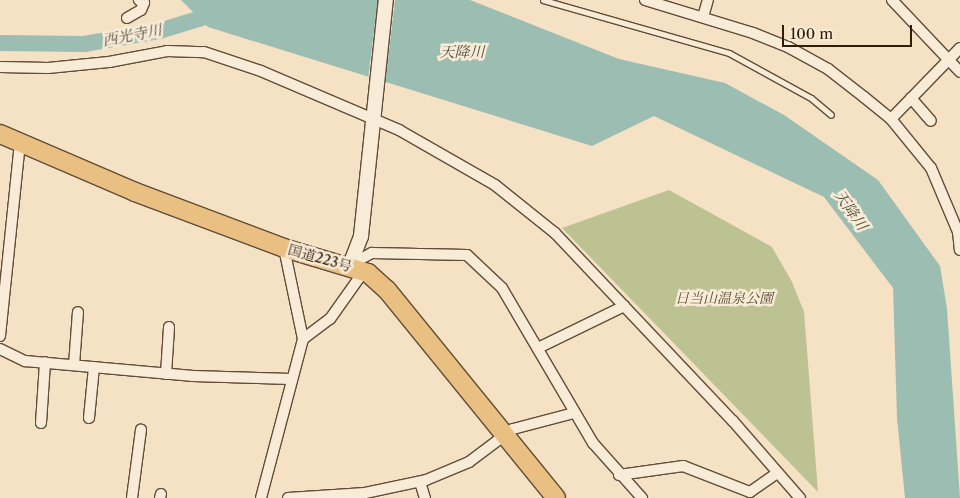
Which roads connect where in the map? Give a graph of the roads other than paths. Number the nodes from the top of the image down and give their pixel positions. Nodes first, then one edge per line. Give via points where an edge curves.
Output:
1 (139, 0) edge
2 (386, 0) edge
3 (543, 0) edge
4 (645, 0) edge
5 (708, 0) edge
6 (892, 0) edge
7 (703, 17) junction
8 (127, 18) dead end
9 (960, 48) edge
10 (948, 59) junction
11 (0, 67) edge
12 (960, 72) edge
13 (911, 98) junction
14 (831, 114) dead end
15 (372, 117) junction
16 (891, 119) junction
17 (931, 121) dead end
18 (0, 134) edge
19 (20, 143) junction
20 (5, 216) edge
21 (959, 232) edge
22 (284, 248) junction
23 (960, 250) edge
24 (357, 268) junction
25 (3, 289) edge
26 (624, 306) junction
27 (78, 312) dead end
28 (169, 327) dead end
29 (0, 336) edge
30 (303, 339) junction
31 (538, 348) junction
32 (0, 349) edge
33 (45, 362) junction
34 (74, 365) junction
35 (94, 367) junction
36 (166, 374) junction
37 (290, 379) junction
38 (574, 413) junction
39 (89, 418) dead end
40 (41, 423) dead end
41 (141, 430) dead end
42 (505, 434) junction
43 (777, 473) junction
44 (619, 475) junction
45 (420, 482) junction
46 (339, 497) edge
47 (132, 498) edge
48 (261, 498) edge
49 (288, 498) edge
50 (426, 498) edge
51 (556, 498) edge
52 (642, 498) edge
53 (800, 498) edge

1 - 8 street via 144,3 141,10
2 - 15 street
3 - 14 lane via 729,53 811,98
4 - 7 street
5 - 7 street
6 - 10 street
7 - 16 street via 801,54 828,69
9 - 10 street
10 - 12 street
10 - 13 street
11 - 15 street via 48,68 110,62 186,49 261,71
13 - 16 street
13 - 17 street
15 - 24 street
15 - 26 street via 495,185 555,233
16 - 21 street via 931,168
18 - 19 highway, 国道223号
19 - 20 street
19 - 22 highway, 国道223号 via 135,192
20 - 25 street
21 - 23 street
22 - 24 highway, 国道223号
22 - 30 street
24 - 30 street via 330,319
24 - 31 street via 372,253 467,255 502,288
24 - 42 highway, 国道223号 via 387,290
25 - 29 street
26 - 31 street
26 - 43 street
27 - 34 street
28 - 36 street
30 - 37 street
31 - 38 street
32 - 33 street via 26,361
33 - 34 street
33 - 40 street
34 - 35 street
35 - 36 street
35 - 39 street
36 - 37 street
37 - 48 street
38 - 42 street via 512,428
38 - 44 street
41 - 47 street
42 - 45 street via 469,462
42 - 51 highway, 国道223号
43 - 44 street via 750,492 683,466
43 - 53 street
44 - 52 street
45 - 46 street
45 - 50 street
46 - 49 street via 324,494

